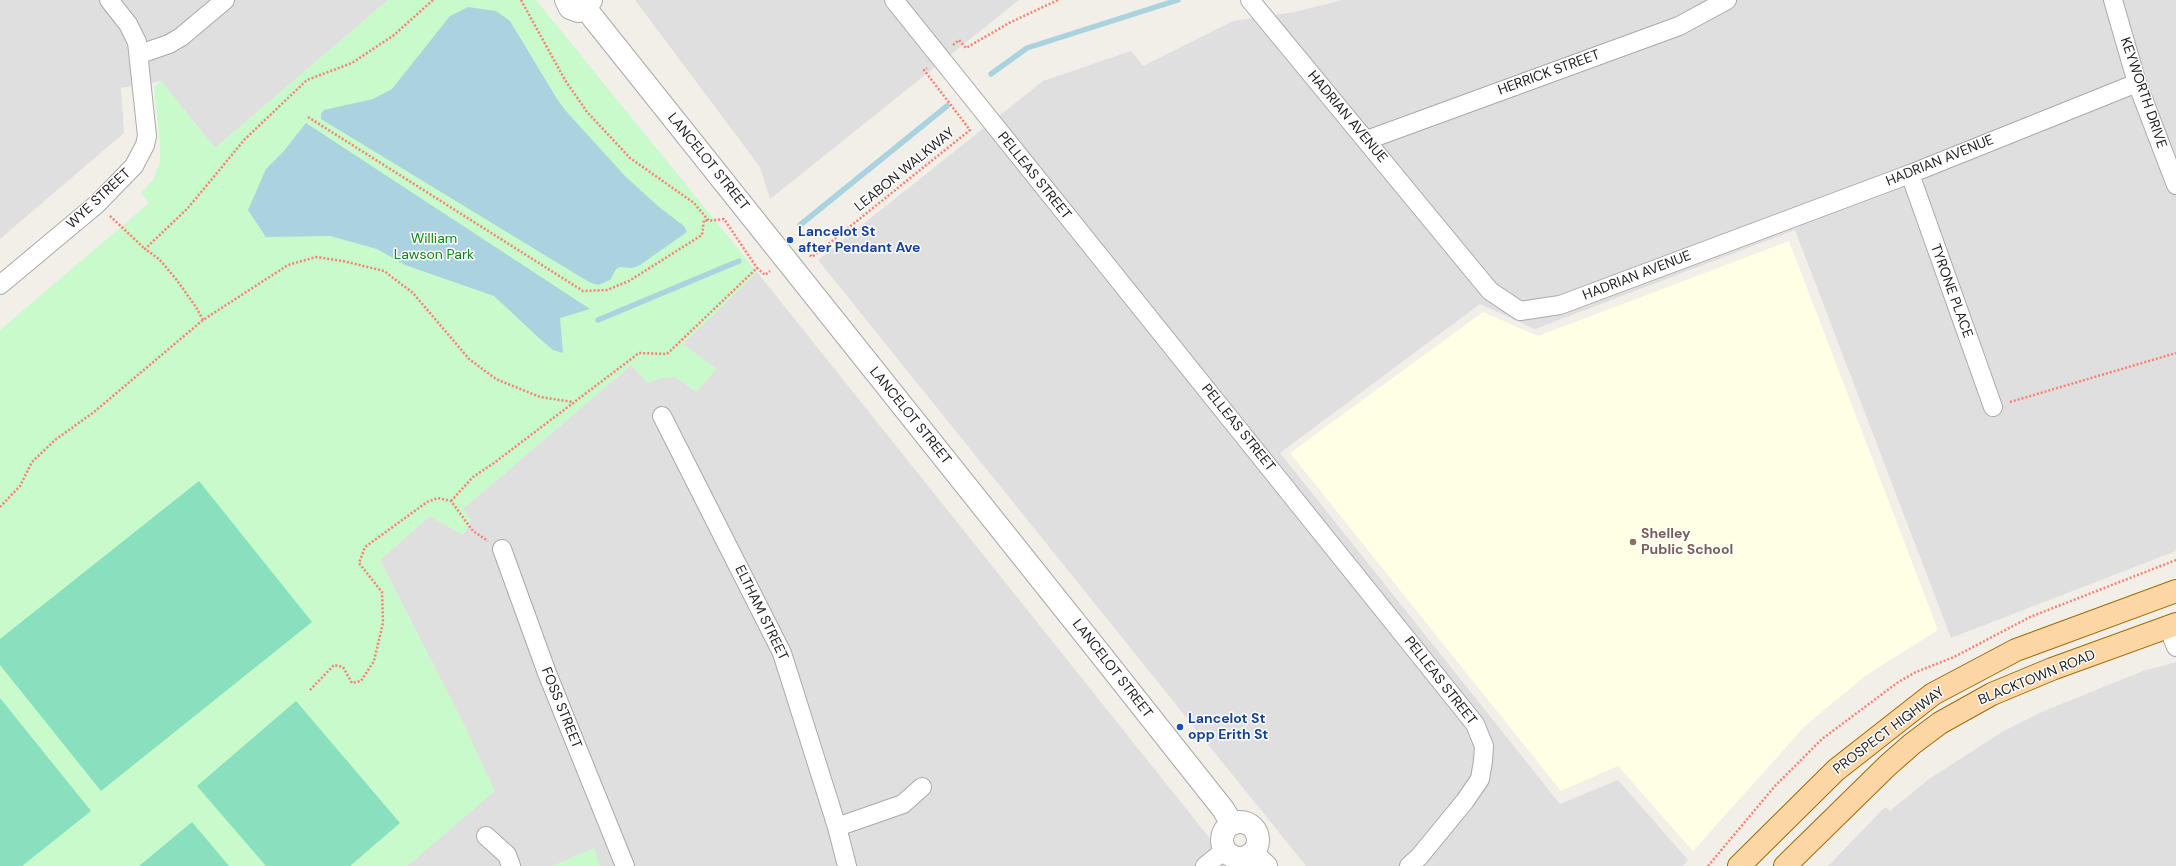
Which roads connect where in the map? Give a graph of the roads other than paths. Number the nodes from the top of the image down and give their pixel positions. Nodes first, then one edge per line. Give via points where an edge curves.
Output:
1 (109, 0) edge
2 (225, 0) edge
3 (566, 0) edge
4 (894, 0) edge
5 (1250, 0) edge
6 (1727, 0) edge
7 (2113, 0) edge
8 (588, 4) edge
9 (140, 54) junction
10 (2137, 83) junction
11 (1367, 140) junction
12 (1910, 174) junction
13 (2176, 185) edge
14 (0, 284) edge
15 (1993, 407) road end
16 (662, 416) dead end
17 (502, 549) road end
18 (2176, 591) edge
19 (2172, 626) edge
20 (2176, 647) edge
21 (922, 787) dead end
22 (1232, 824) junction
23 (837, 827) junction
24 (486, 836) dead end
25 (1225, 850) junction
26 (1259, 860) edge
27 (511, 866) edge
28 (625, 866) edge
29 (847, 866) edge
30 (1205, 866) edge
31 (1408, 866) edge
32 (1739, 866) edge
33 (1785, 866) edge

1 - 9 street, WYE STREET via 132,30
2 - 9 street via 169,44
3 - 8 street via 567,5 574,10
4 - 31 street, PELLEAS STREET via 1475,724 1484,746 1480,779 1419,857
5 - 11 street, HADRIAN AVENUE
6 - 11 street, HERRICK STREET via 1679,26
7 - 10 street, KEYWORTH DRIVE
8 - 22 street, LANCELOT STREET via 1223,809
9 - 14 street, WYE STREET via 147,136 134,166 97,204
10 - 12 street, HADRIAN AVENUE
10 - 13 street, KEYWORTH DRIVE
11 - 12 street, HADRIAN AVENUE via 1490,291 1520,311 1560,305
12 - 15 street, TYRONE PLACE
16 - 23 street, ELTHAM STREET via 782,653
17 - 28 street, FOSS STREET via 547,673
18 - 32 main road, PROSPECT HIGHWAY via 2016,650 1933,694 1836,770
19 - 20 street
19 - 33 main road, BLACKTOWN ROAD via 2052,669 1992,694 1940,723 1887,766
21 - 23 street via 903,804
22 - 25 street via 1227,827 1222,838
22 - 26 street via 1246,823 1256,832
23 - 29 street, ELTHAM STREET
24 - 27 street via 506,855
25 - 26 street via 1235,857 1247,856
25 - 30 street

